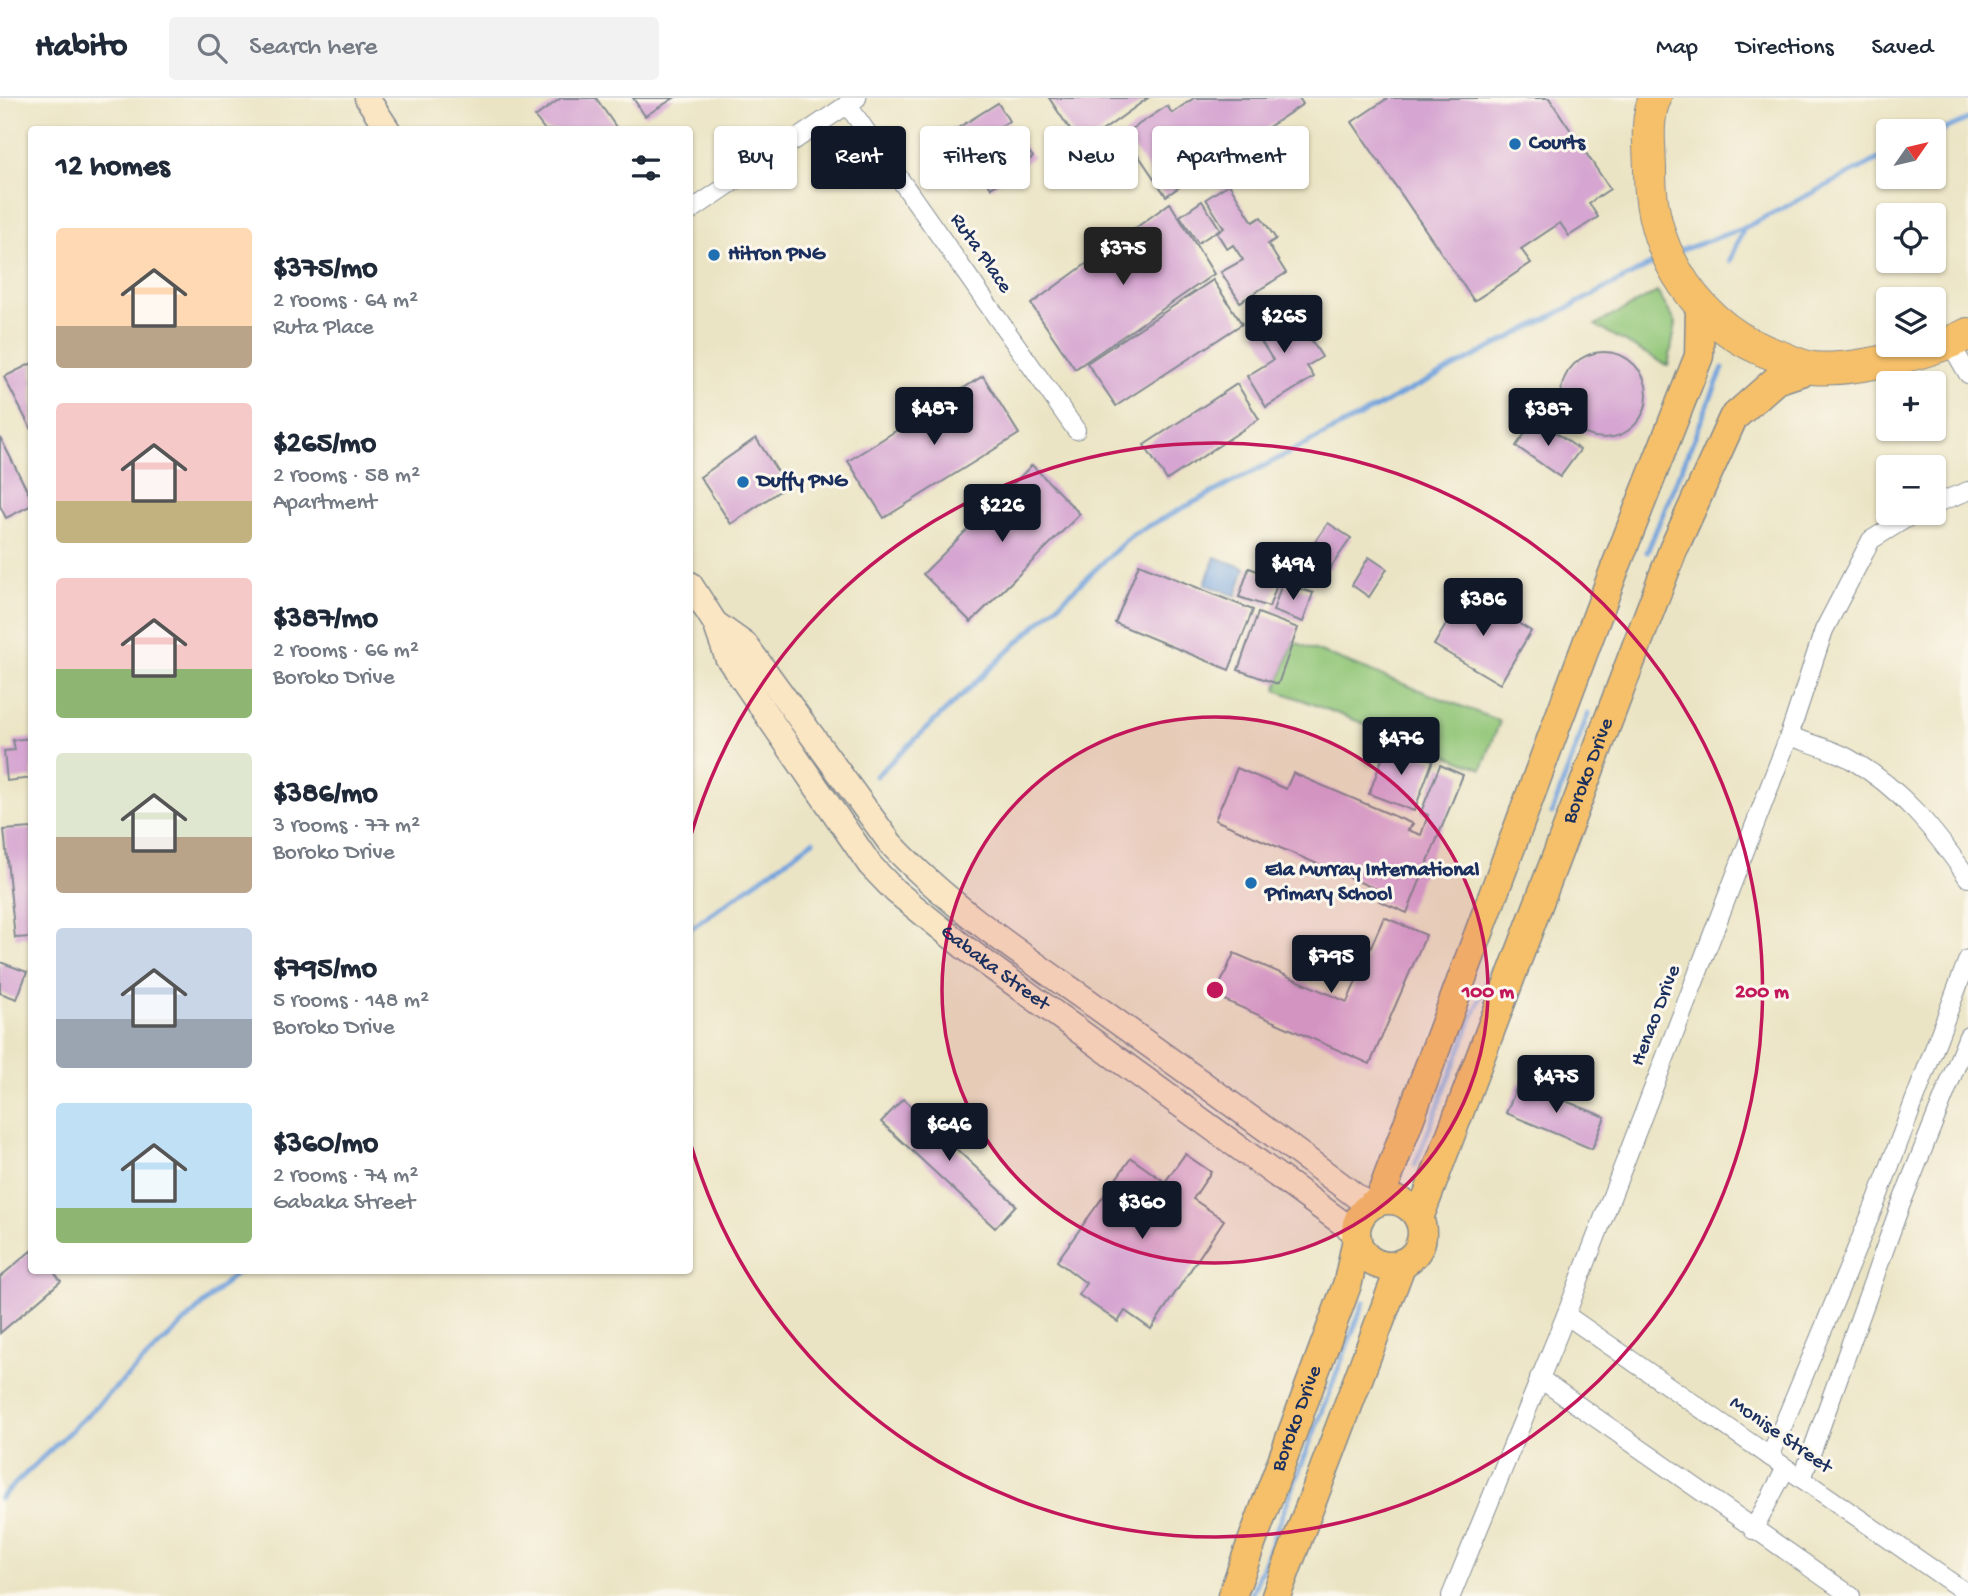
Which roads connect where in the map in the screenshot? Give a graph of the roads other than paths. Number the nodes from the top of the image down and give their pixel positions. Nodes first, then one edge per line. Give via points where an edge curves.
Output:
1 (367, 98) edge
2 (852, 101) edge
3 (1650, 104) edge
4 (385, 126) edge
5 (693, 210) edge
6 (1695, 300) junction
7 (1959, 338) edge
8 (1812, 368) junction
9 (1968, 374) edge
10 (1076, 430) dead end
11 (1968, 491) edge
12 (1946, 499) edge
13 (1895, 525) edge
14 (693, 589) edge
15 (715, 624) junction
16 (1789, 736) junction
17 (1968, 878) edge
18 (1968, 959) edge
19 (1968, 1036) edge
20 (1374, 1204) junction
21 (1419, 1218) junction
22 (1357, 1236) junction
23 (1402, 1263) junction
24 (1566, 1315) junction
25 (1539, 1378) junction
26 (1770, 1457) junction
27 (1786, 1468) junction
28 (1802, 1479) junction
29 (1753, 1530) junction
30 (1968, 1594) edge
31 (1232, 1596) edge
32 (1276, 1596) edge
33 (1451, 1596) edge
34 (1851, 1596) edge

1 - 4 street
2 - 5 street
2 - 10 street, Ruta Place
3 - 6 highway via 1650,194 1662,245
6 - 8 highway via 1719,324 1762,351
6 - 20 main road via 1699,356
7 - 8 highway via 1861,364
7 - 9 street
8 - 21 main road, Boroko Drive via 1776,380 1733,418 1673,550
11 - 12 street
13 - 16 street, Henao Drive via 1871,540 1852,572 1824,630
14 - 15 street, Gabaka Street
15 - 20 street, Gabaka Street via 746,645 891,845 915,870 980,924
15 - 22 street, Gabaka Street via 727,657 870,865 895,891 964,947
16 - 17 street via 1848,758 1881,779 1932,827
16 - 24 street, Henao Drive
18 - 26 street via 1878,1197
19 - 28 street via 1899,1209
20 - 21 main road via 1401,1202
20 - 22 main road via 1359,1218
21 - 23 main road via 1421,1239
22 - 23 main road via 1364,1254 1378,1264
22 - 31 main road, Boroko Drive via 1348,1282
23 - 32 main road, Boroko Drive
24 - 25 street, Henao Drive
24 - 26 street, Monise Street
25 - 29 street
25 - 33 street, Henao Drive
26 - 27 street, Monise Street
27 - 28 street, Monise Street
27 - 29 street
28 - 30 street, Monise Street
29 - 34 street

